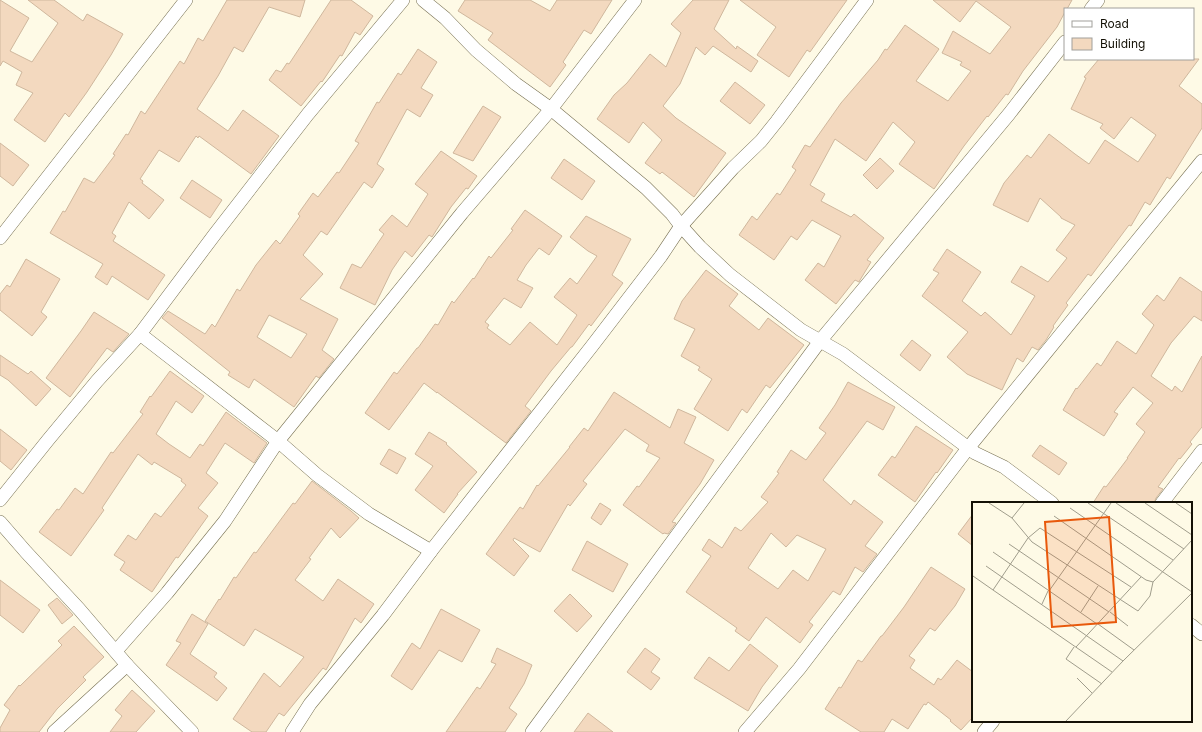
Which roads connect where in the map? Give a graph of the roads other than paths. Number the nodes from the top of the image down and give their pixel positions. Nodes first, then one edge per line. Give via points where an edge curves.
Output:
1 (186, 0) edge
2 (403, 0) edge
3 (423, 0) edge
4 (635, 0) edge
5 (867, 0) edge
6 (1098, 0) edge
7 (1092, 8) edge
8 (1064, 43) edge
9 (551, 109) junction
10 (1202, 161) edge
11 (681, 226) junction
12 (0, 238) edge
13 (140, 334) junction
14 (820, 341) junction
15 (278, 440) junction
16 (969, 448) junction
17 (1202, 451) edge
18 (0, 500) edge
19 (1051, 502) edge
20 (1163, 502) edge
21 (0, 522) edge
22 (431, 551) junction
23 (1192, 626) edge
24 (1202, 634) edge
25 (116, 651) junction
26 (127, 665) junction
27 (992, 722) edge
28 (54, 732) edge
29 (192, 732) edge
30 (292, 732) edge
31 (532, 732) edge
32 (745, 732) edge
33 (984, 732) edge

1 - 12 street
2 - 13 street via 308,114
3 - 9 street via 445,18 476,50
4 - 9 street
5 - 11 street via 761,141
6 - 7 street
8 - 14 street via 1009,114
9 - 11 street via 646,188
9 - 15 street via 462,213
10 - 16 street
11 - 14 street via 700,248 730,275 801,330
11 - 22 street via 661,256
13 - 15 street
13 - 18 street via 97,381
14 - 16 street via 843,354
14 - 31 street
15 - 22 street via 317,475 369,514
15 - 25 street via 225,521
16 - 19 street via 981,457 1004,467
16 - 32 street via 799,669
17 - 20 street
21 - 25 street
22 - 30 street via 383,615 310,704
23 - 24 street
25 - 26 street
26 - 28 street
26 - 29 street
27 - 33 street

